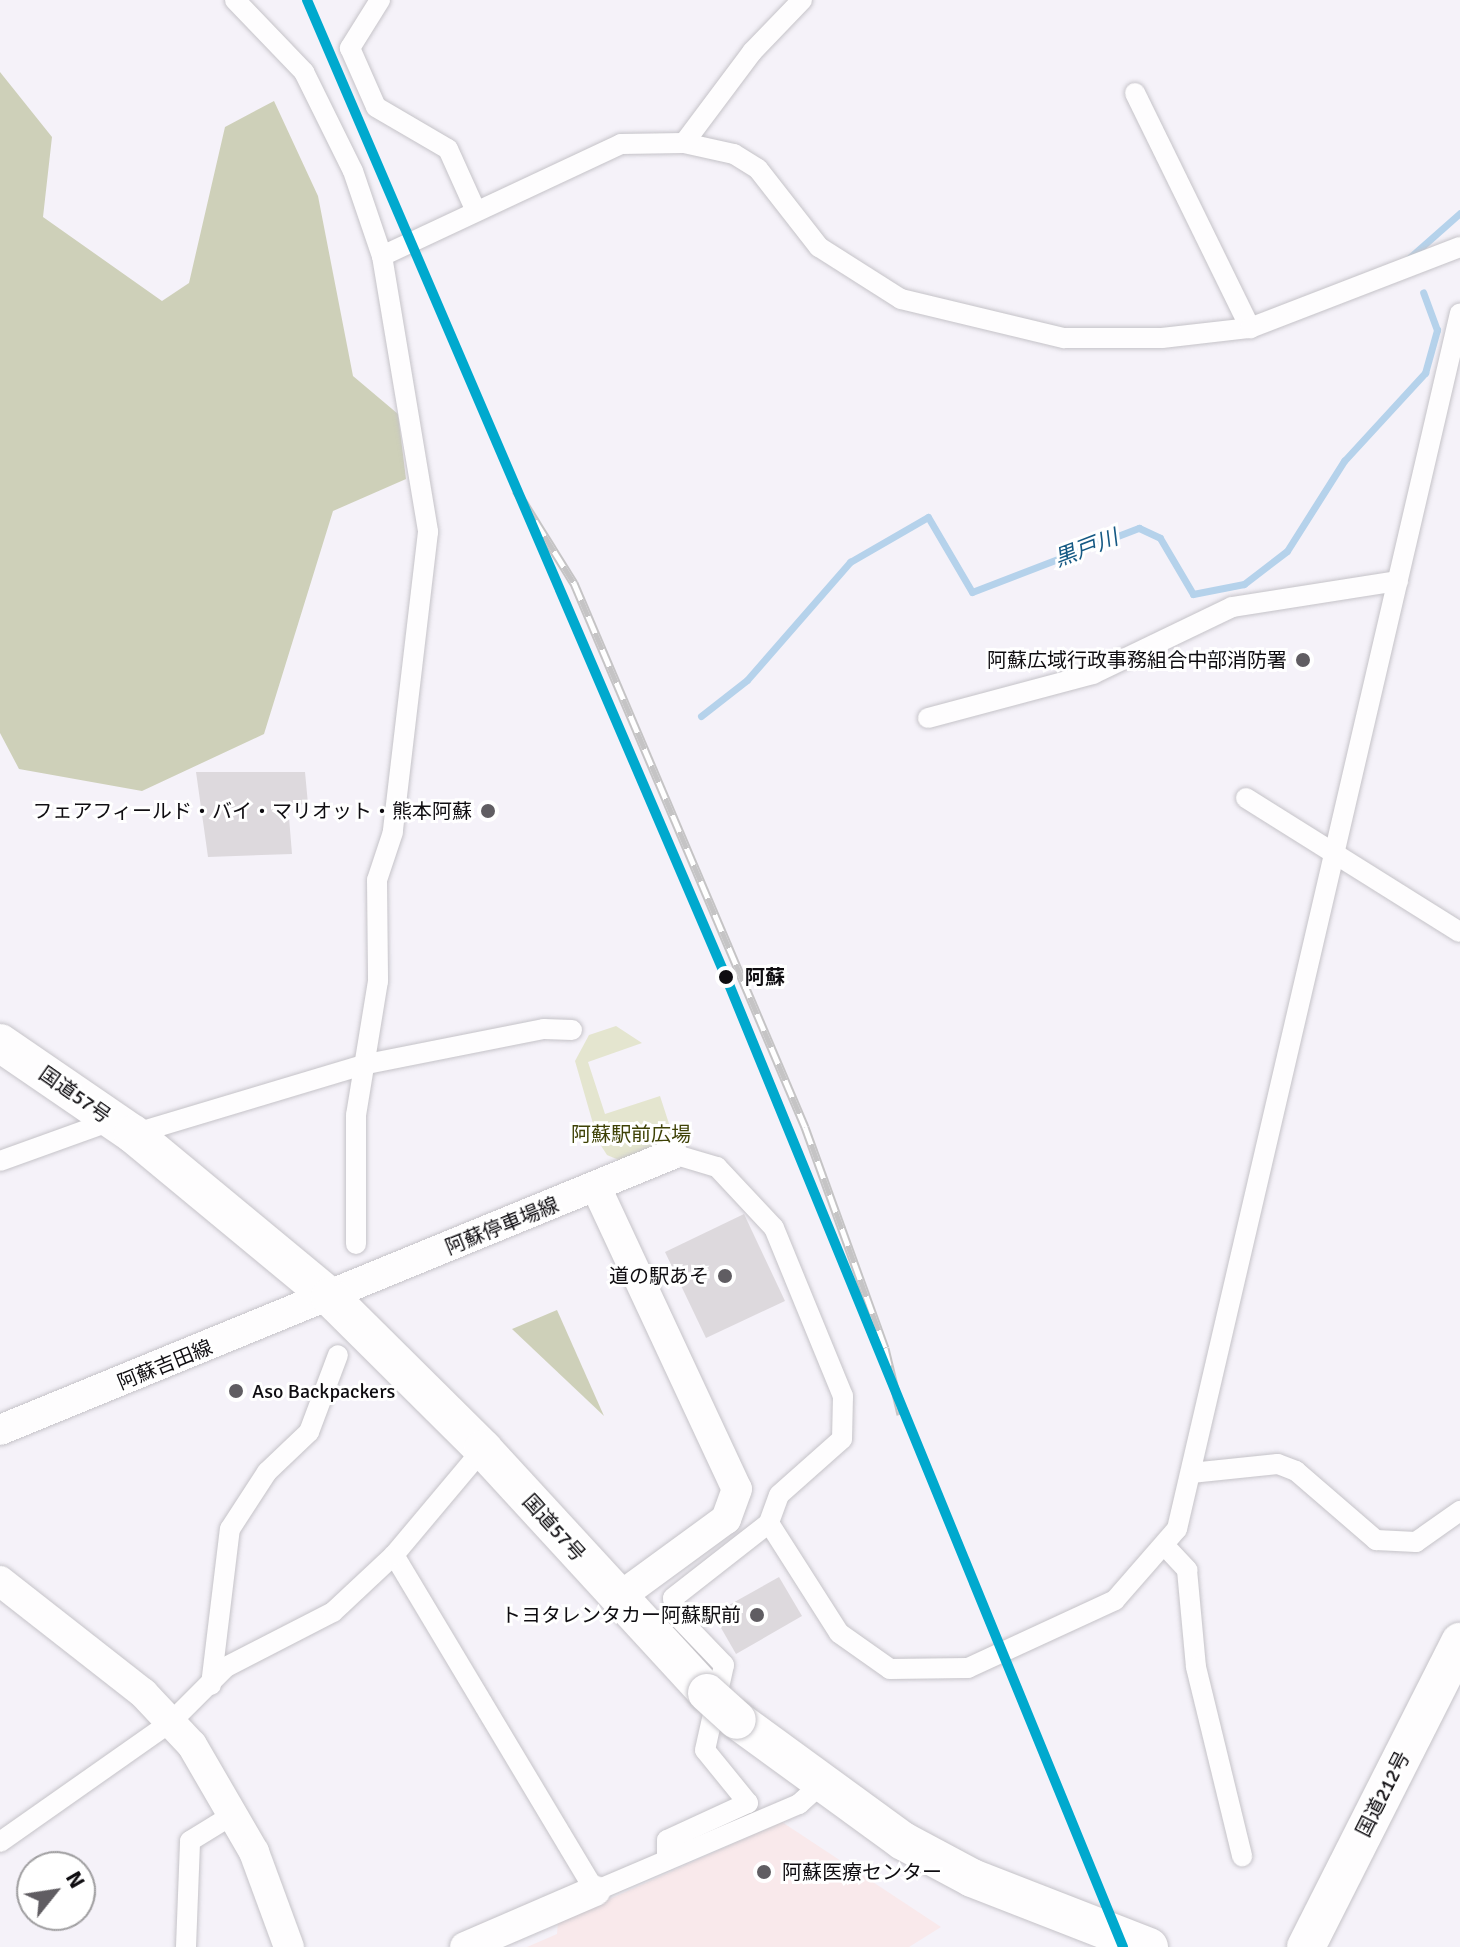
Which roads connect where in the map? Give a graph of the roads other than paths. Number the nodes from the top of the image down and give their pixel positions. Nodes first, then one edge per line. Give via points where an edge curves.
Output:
1 (235, 0) edge
2 (380, 0) edge
3 (802, 0) edge
4 (1135, 93) dead end
5 (684, 143) junction
6 (475, 209) junction
7 (1460, 247) edge
8 (382, 256) junction
9 (1460, 313) edge
10 (1250, 328) junction
11 (1398, 581) junction
12 (928, 718) dead end
13 (1246, 798) dead end
14 (1334, 854) junction
15 (1460, 932) edge
16 (572, 1030) dead end
17 (0, 1043) edge
18 (367, 1064) junction
19 (122, 1128) junction
20 (673, 1154) joint
21 (0, 1161) edge
22 (596, 1187) junction
23 (356, 1244) dead end
24 (330, 1297) junction
25 (338, 1355) dead end
26 (0, 1430) edge
27 (483, 1449) junction
28 (1191, 1473) junction
29 (1460, 1511) edge
30 (769, 1523) junction
31 (1165, 1546) junction
32 (394, 1555) junction
33 (0, 1581) edge
34 (618, 1598) junction
35 (1460, 1642) edge
36 (211, 1685) junction
37 (171, 1722) junction
38 (820, 1785) junction
39 (234, 1814) junction
40 (0, 1842) edge
41 (1242, 1856) dead end
42 (667, 1860) junction
43 (595, 1891) junction
44 (1147, 1946) edge
45 (186, 1947) edge
46 (289, 1947) edge
47 (465, 1947) edge
48 (1306, 1947) edge

1 - 8 street via 277,41 319,97
2 - 6 street via 350,48 376,107 448,149
3 - 5 street via 752,52
4 - 10 street
5 - 6 street via 621,144
5 - 10 street via 734,154 758,169 819,247 901,299 1064,338 1162,338
6 - 8 street
7 - 10 street
8 - 18 street via 428,532 393,832 377,880 378,981
9 - 11 street
11 - 12 street via 1232,607 1093,674
11 - 14 street
13 - 14 street
14 - 15 street
14 - 28 street
16 - 18 street via 544,1029
17 - 19 highway, 国道57号
18 - 19 street
18 - 23 street via 356,1115
19 - 21 street
19 - 24 highway, 国道57号
20 - 22 street, 阿蘇停車場線
20 - 30 street via 717,1167 774,1228 843,1396 842,1439 779,1495
22 - 24 street, 阿蘇停車場線
22 - 34 street via 737,1489 726,1519
24 - 26 street, 阿蘇吉田線
24 - 27 highway, 国道57号
25 - 36 street via 309,1432 267,1472 230,1529
27 - 32 street
27 - 34 highway, 国道57号
28 - 29 street via 1278,1464 1296,1471 1376,1540 1416,1542
28 - 31 street via 1177,1529
30 - 31 street via 839,1633 867,1659 916,1673 968,1668 1077,1622 1115,1600
30 - 42 street via 673,1598 677,1616 724,1665 705,1750 748,1803 667,1840
31 - 41 street via 1187,1570 1196,1667
32 - 36 street via 333,1612 226,1667
32 - 43 street
33 - 37 street via 108,1664
34 - 38 highway, 国道57号, bridge via 707,1693
35 - 48 highway, 国道212号
36 - 37 street
37 - 39 street
37 - 40 street
38 - 42 street via 799,1804
38 - 44 highway, 国道57号 via 961,1872
39 - 45 street via 190,1841
39 - 46 street
42 - 43 street
43 - 47 street

